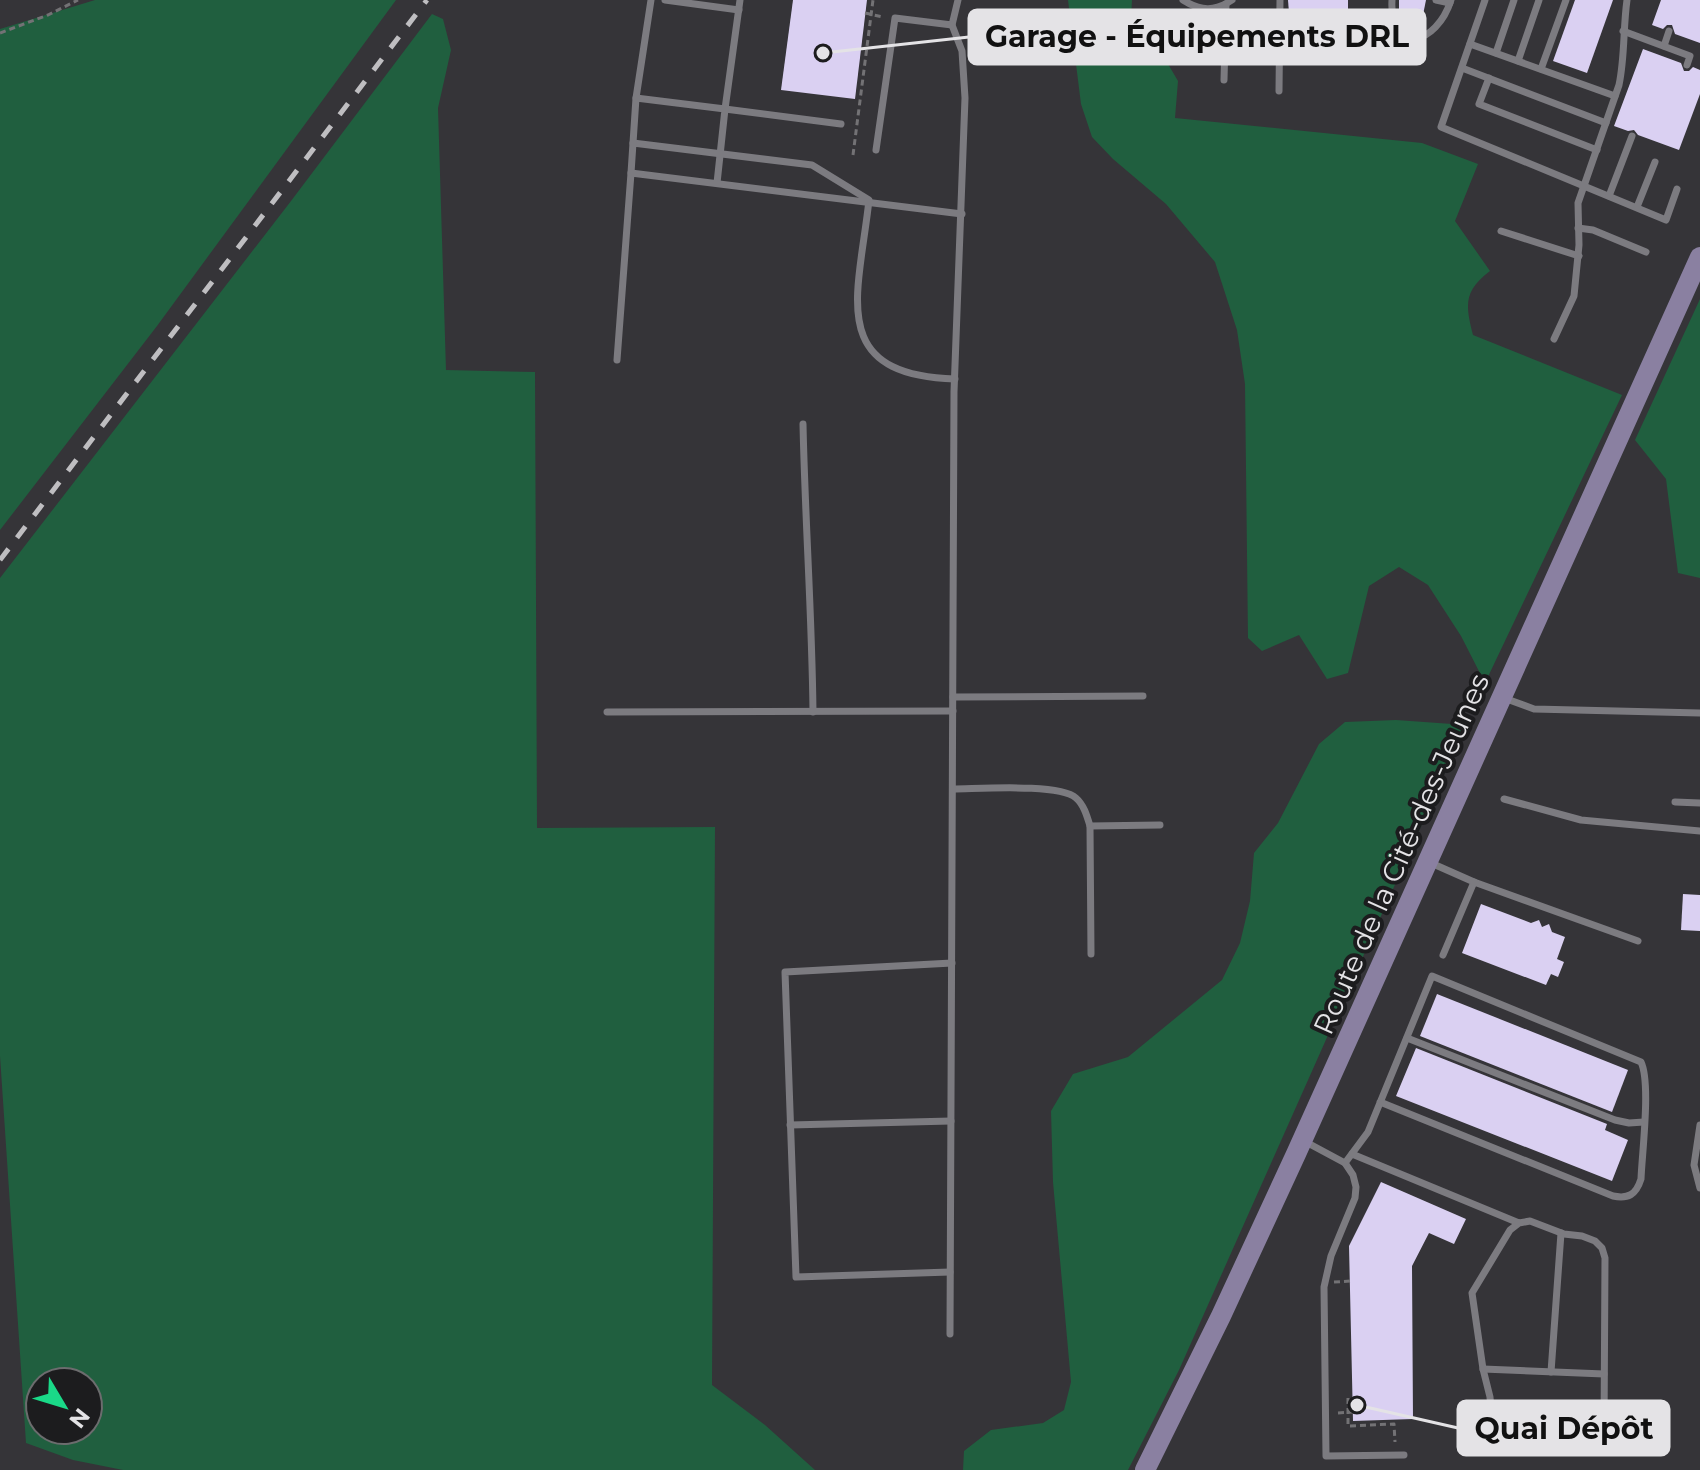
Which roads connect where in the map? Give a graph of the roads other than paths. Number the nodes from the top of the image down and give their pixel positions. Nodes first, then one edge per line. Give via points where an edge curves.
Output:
1 (651, 0) edge
2 (665, 0) edge
3 (740, 0) edge
4 (958, 0) edge
5 (1183, 0) edge
6 (1280, 0) edge
7 (1392, 0) edge
8 (1436, 0) edge
9 (1485, 0) edge
10 (1514, 0) edge
11 (1539, 0) edge
12 (1566, 0) edge
13 (1627, 0) edge
14 (1229, 2) edge
15 (1450, 2) edge
16 (739, 10) junction
17 (952, 25) junction
18 (1623, 31) junction
19 (1669, 31) dead end
20 (1470, 44) junction
21 (1664, 46) junction
22 (1496, 53) junction
23 (1518, 61) junction
24 (1687, 65) dead end
25 (1462, 68) junction
26 (1541, 69) junction
27 (1489, 78) junction
28 (1224, 80) dead end
29 (1279, 91) dead end
30 (1615, 96) junction
31 (636, 98) junction
32 (725, 109) junction
33 (1606, 123) junction
34 (841, 124) dead end
35 (1632, 136) dead end
36 (633, 143) junction
37 (876, 150) dead end
38 (1597, 150) junction
39 (720, 153) junction
40 (1655, 162) dead end
41 (631, 173) junction
42 (717, 183) junction
43 (1584, 185) junction
44 (1677, 189) dead end
45 (1609, 196) junction
46 (869, 200) junction
47 (1637, 207) junction
48 (962, 214) junction
49 (1578, 228) junction
50 (1501, 231) dead end
51 (1646, 252) dead end
52 (1579, 256) junction
53 (1700, 257) edge
54 (1554, 339) dead end
55 (617, 360) dead end
56 (955, 379) junction
57 (803, 424) dead end
58 (1143, 696) dead end
59 (953, 697) junction
60 (1502, 697) junction
61 (953, 711) junction
62 (607, 712) dead end
63 (813, 712) junction
64 (1700, 713) edge
65 (953, 789) junction
66 (1504, 799) dead end
67 (1675, 802) dead end
68 (1700, 803) edge
69 (1160, 825) dead end
70 (1090, 826) junction
71 (1700, 831) edge
72 (1428, 862) junction
73 (1474, 882) junction
74 (1638, 941) dead end
75 (1091, 954) dead end
76 (1443, 955) dead end
77 (952, 963) junction
78 (1407, 1038) junction
79 (1380, 1102) junction
80 (951, 1121) junction
81 (1644, 1122) junction
82 (790, 1125) junction
83 (1700, 1125) edge
84 (1303, 1140) junction
85 (1352, 1154) junction
86 (1345, 1163) junction
87 (1700, 1188) edge
88 (1519, 1223) junction
89 (1561, 1233) junction
90 (950, 1272) junction
91 (950, 1334) dead end
92 (1483, 1369) junction
93 (1551, 1372) junction
94 (1604, 1374) junction
95 (1404, 1455) dead end
96 (1145, 1470) edge

1 - 31 lane
2 - 16 lane
3 - 16 lane
4 - 17 lane
5 - 14 lane via 1208,10
6 - 29 lane
7 - 15 lane via 1395,29 1419,38 1434,32
8 - 15 lane
9 - 20 lane
10 - 22 lane
11 - 23 lane
12 - 26 lane via 1561,26
13 - 18 lane
14 - 28 lane
16 - 32 lane
17 - 37 lane via 895,18
17 - 48 lane via 965,71
18 - 21 lane
18 - 30 lane via 1623,67
19 - 21 lane
20 - 22 lane
20 - 25 lane
21 - 24 lane via 1690,56
22 - 23 lane
23 - 26 lane
25 - 27 lane
25 - 43 lane via 1441,127
26 - 30 lane
27 - 33 lane
27 - 38 lane via 1479,104
30 - 33 lane
31 - 32 lane
31 - 36 lane
32 - 34 lane
32 - 39 lane
33 - 38 lane
35 - 45 lane
36 - 39 lane
36 - 41 lane
38 - 43 lane
39 - 42 lane
39 - 46 lane via 812,165
40 - 47 lane
41 - 42 lane
41 - 55 lane
42 - 46 lane
43 - 45 lane
43 - 49 lane
44 - 47 lane via 1666,220
45 - 47 lane
46 - 48 lane
46 - 56 lane via 857,312 861,333 870,351 889,366
48 - 56 lane
49 - 51 lane
49 - 52 lane
50 - 52 lane
52 - 54 lane via 1574,296
53 - 60 main road, Route de la Cité-des-Jeunes
56 - 59 lane
57 - 63 lane
58 - 59 lane
59 - 61 lane
60 - 64 lane via 1534,709
60 - 72 main road, Route de la Cité-des-Jeunes
61 - 63 lane
61 - 65 lane
62 - 63 lane
65 - 70 lane via 1059,789 1083,806
65 - 77 lane
66 - 71 lane via 1581,820
67 - 68 lane
69 - 70 lane
70 - 75 lane
72 - 73 lane
72 - 84 main road, Route de la Cité-des-Jeunes
73 - 74 lane
73 - 76 lane
77 - 80 lane
77 - 82 lane via 785,972
78 - 79 lane
78 - 81 lane via 1615,1120
78 - 81 lane via 1432,976 1641,1062
79 - 81 lane via 1624,1198 1641,1179
79 - 85 lane
80 - 82 lane
80 - 90 lane
82 - 90 lane via 796,1277
83 - 87 lane via 1694,1165
84 - 86 lane
84 - 96 main road, Route de la Cité-des-Jeunes
85 - 86 lane
85 - 88 lane
86 - 95 lane via 1353,1175 1355,1198 1331,1256 1323,1296 1326,1456
88 - 89 lane via 1530,1221
88 - 92 lane via 1472,1293
89 - 93 lane
89 - 94 lane via 1582,1236 1602,1248
90 - 91 lane
92 - 93 lane
92 - 94 lane via 1493,1436 1604,1432
93 - 94 lane

